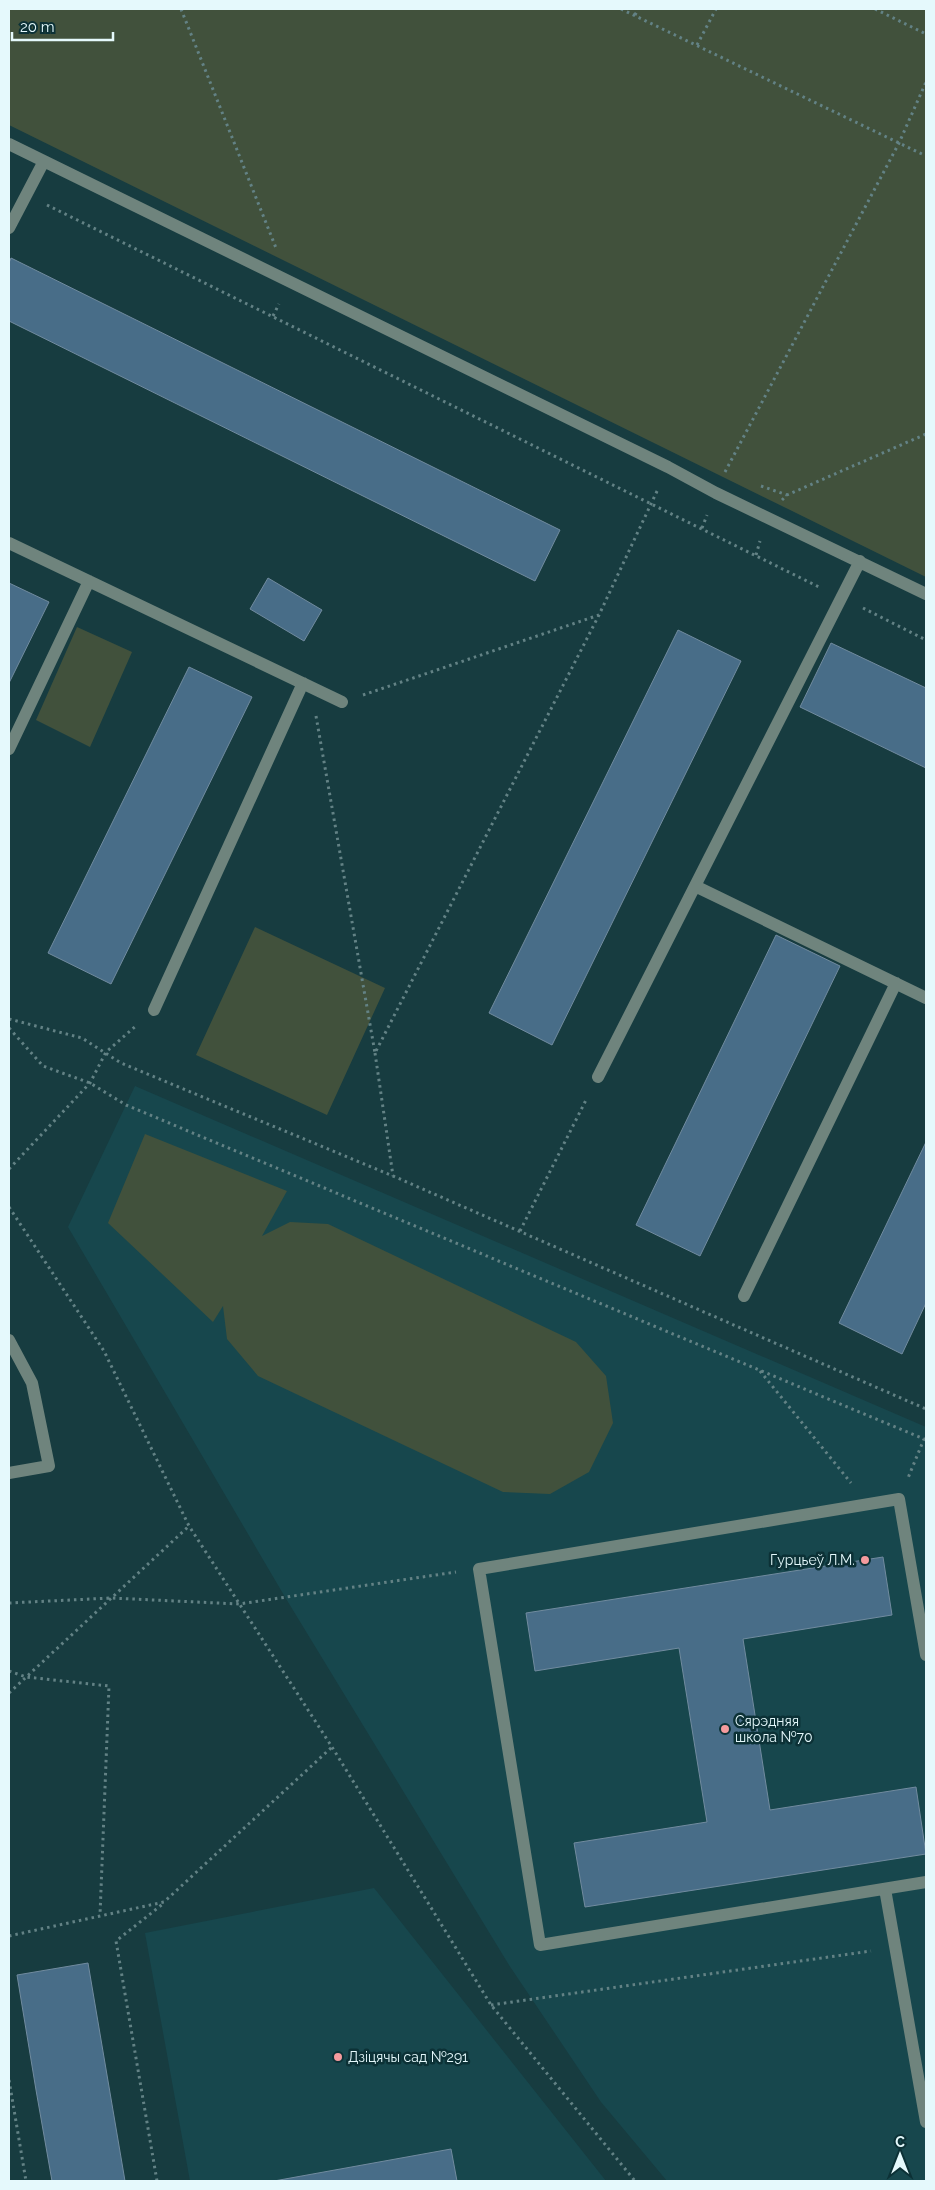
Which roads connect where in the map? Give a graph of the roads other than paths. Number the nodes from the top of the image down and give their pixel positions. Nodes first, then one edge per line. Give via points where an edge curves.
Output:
1 (9, 144) edge
2 (44, 161) junction
3 (9, 228) edge
4 (9, 543) edge
5 (860, 561) junction
6 (89, 580) junction
7 (926, 594) edge
8 (307, 685) junction
9 (342, 702) road end
10 (9, 749) edge
11 (696, 886) junction
12 (896, 983) junction
13 (926, 998) edge
14 (154, 1010) road end
15 (598, 1077) road end
16 (744, 1296) dead end
17 (9, 1340) edge
18 (9, 1473) edge
19 (926, 1655) edge
20 (926, 1882) edge
21 (885, 1889) junction
22 (926, 2122) edge

1 - 2 lane
2 - 3 lane
2 - 5 lane
4 - 6 lane
5 - 7 lane
5 - 11 lane
6 - 8 lane
6 - 10 lane
8 - 9 lane
8 - 14 lane
11 - 12 lane
11 - 15 lane
12 - 13 lane
12 - 16 lane
17 - 18 lane via 32,1384 48,1466
19 - 21 lane via 899,1499 479,1568 540,1945
20 - 21 lane
21 - 22 lane

